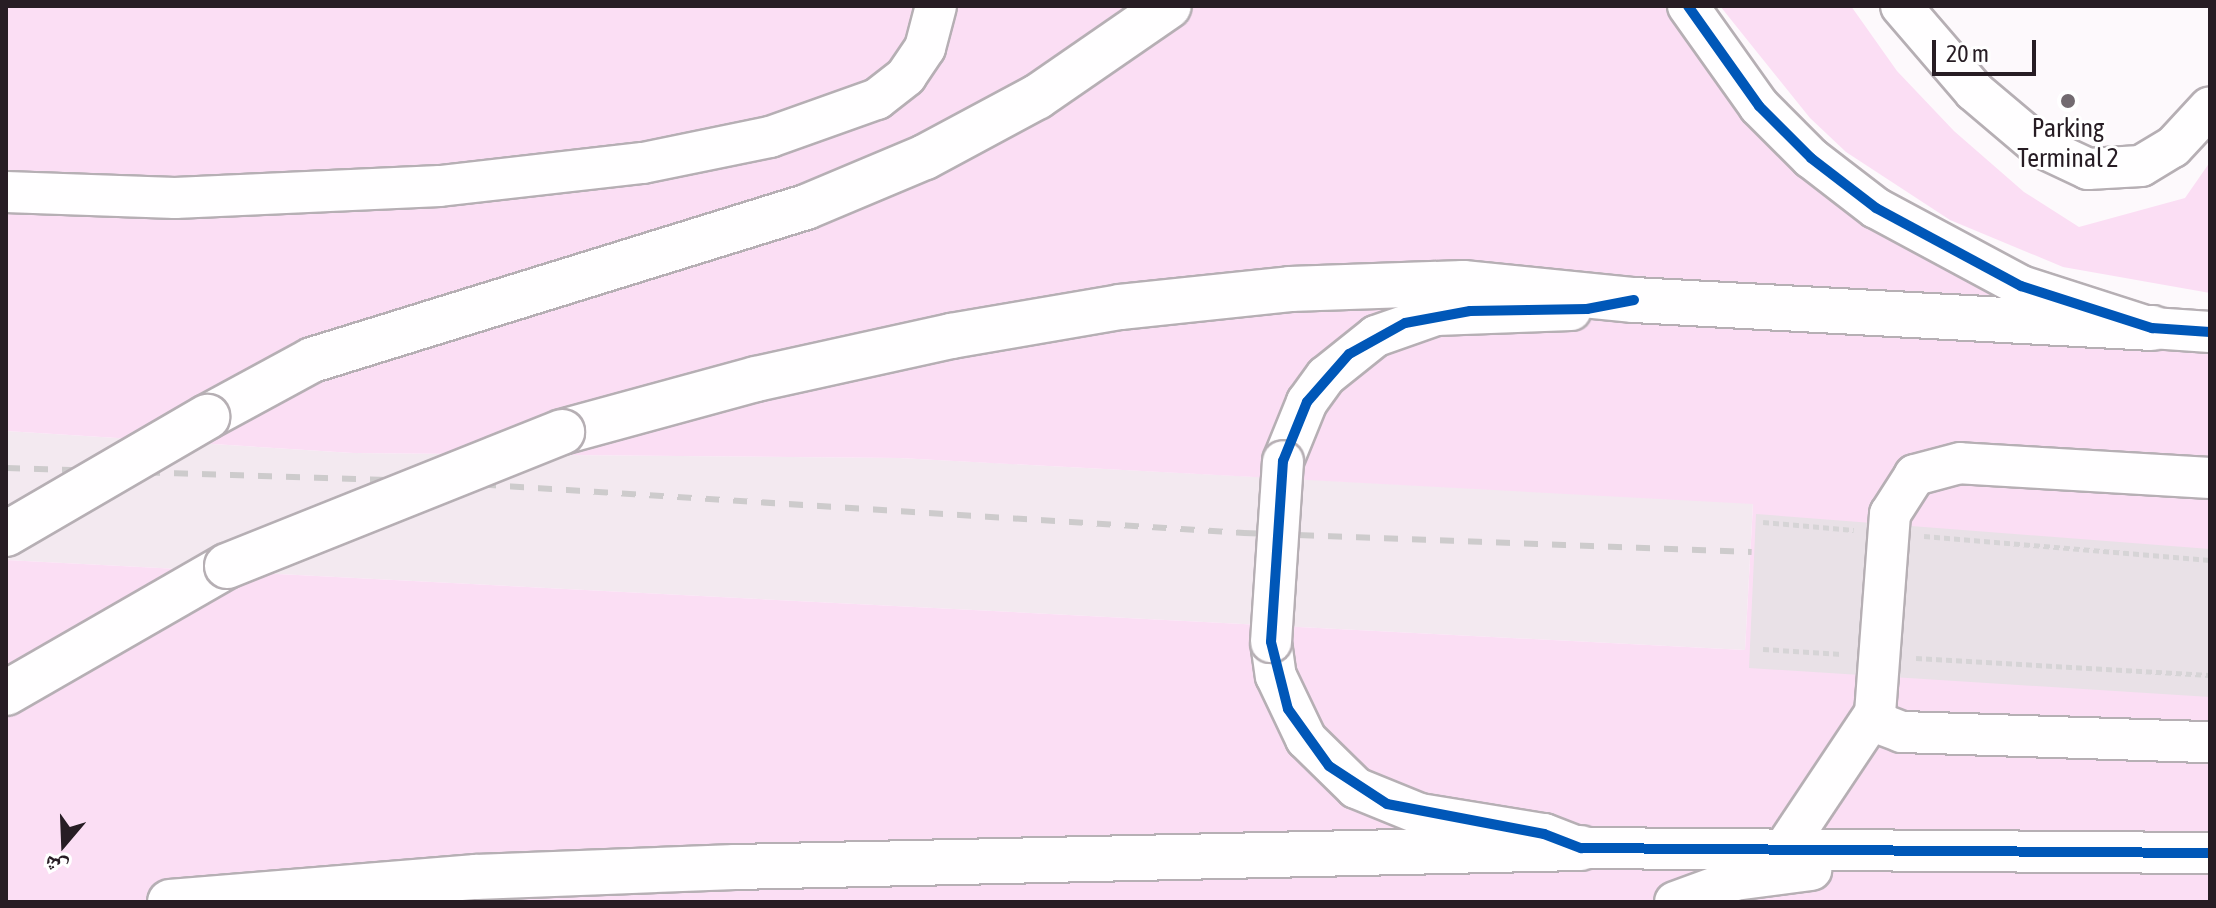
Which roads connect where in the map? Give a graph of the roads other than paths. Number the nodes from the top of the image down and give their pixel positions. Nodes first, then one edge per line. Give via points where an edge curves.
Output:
1 (936, 6) edge
2 (1169, 6) edge
3 (1688, 6) edge
4 (1901, 6) edge
5 (2210, 107) edge
6 (6, 192) edge
7 (1634, 300) junction
8 (2152, 328) junction
9 (2210, 332) edge
10 (2210, 478) edge
11 (6, 534) edge
12 (6, 693) edge
13 (1875, 713) junction
14 (2210, 742) edge
15 (1581, 848) junction
16 (1785, 848) junction
17 (1904, 848) junction
18 (2210, 853) edge
19 (170, 902) edge
20 (1675, 902) edge

1 - 6 street via 925,48 906,76 877,99 770,137 657,160 440,186 175,198
2 - 11 main road, bridge via 1037,97 925,157 806,207 312,360
3 - 8 street via 1759,106 1811,158 1876,208 2021,286
4 - 5 street via 1974,91 2039,146 2088,169 2141,166 2173,147
7 - 8 main road
7 - 12 main road, bridge via 1574,289 1463,283 1290,289 1120,307 853,356 562,432 227,566
7 - 15 street, bridge via 1587,309 1436,315 1376,336 1316,389 1283,461 1271,642 1276,676 1300,729 1356,788 1420,814 1536,832
8 - 9 street
10 - 13 street via 1960,463 1915,475 1890,514
13 - 14 street via 1881,724 1902,732
13 - 16 street
15 - 16 street
15 - 19 main road via 705,868 476,877
16 - 17 street
17 - 18 street
17 - 20 street via 1833,866 1735,880

